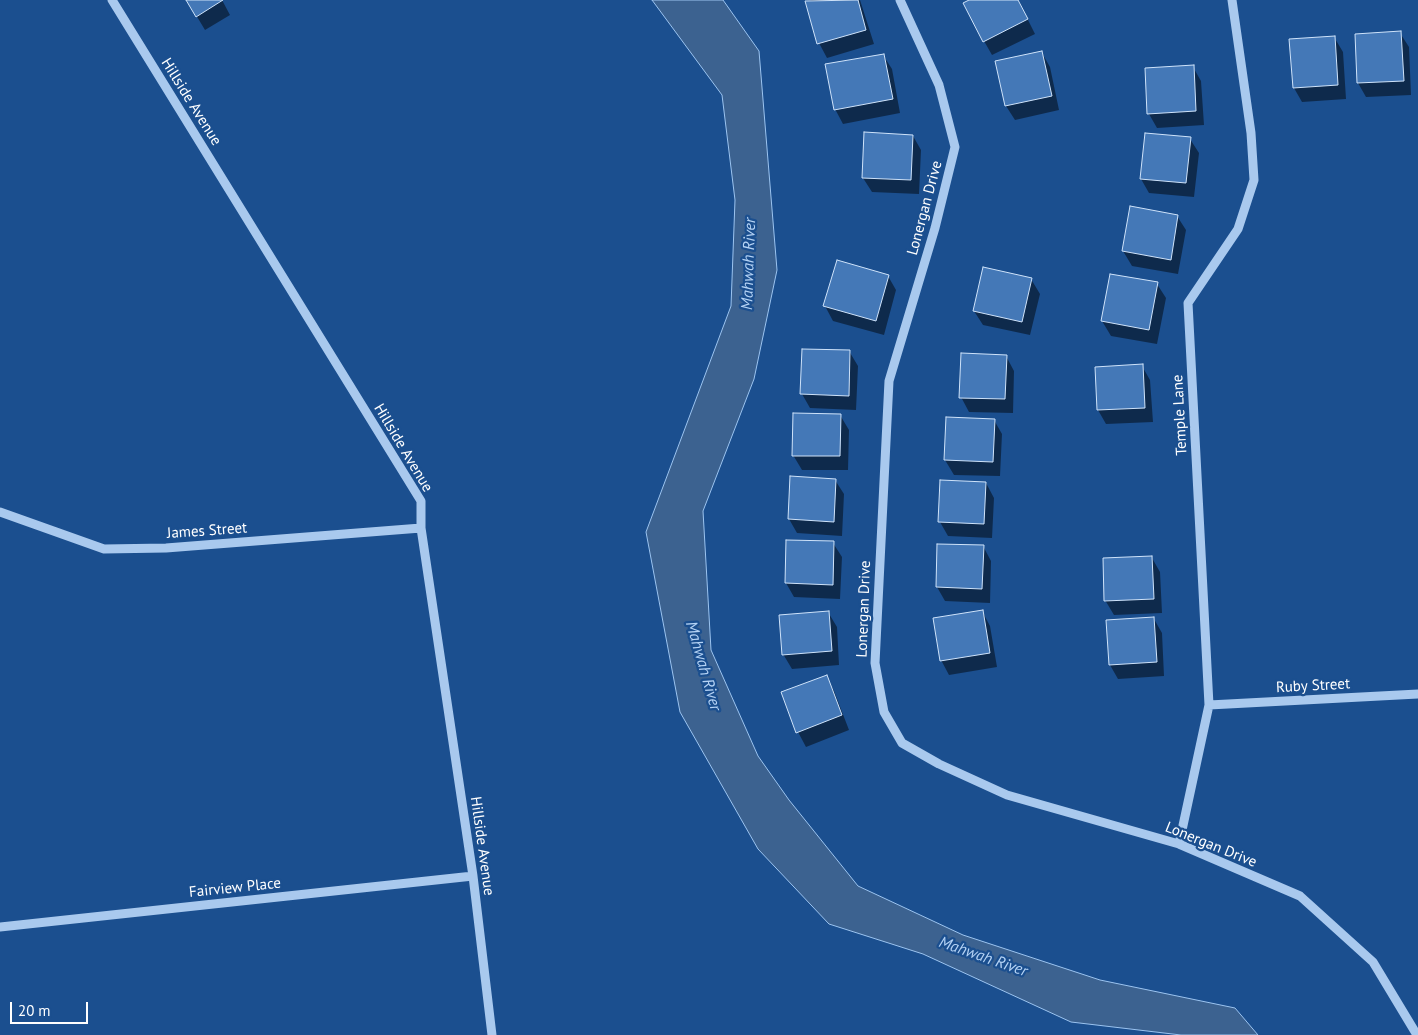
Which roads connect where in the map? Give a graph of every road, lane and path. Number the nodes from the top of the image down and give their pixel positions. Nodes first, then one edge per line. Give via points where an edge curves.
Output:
1 (112, 0) edge
2 (900, 0) edge
3 (1232, 0) edge
4 (0, 512) edge
5 (421, 528) junction
6 (1418, 694) edge
7 (1209, 706) junction
8 (1178, 844) junction
9 (473, 876) junction
10 (0, 927) edge
11 (492, 1035) edge
12 (1417, 1035) edge

1 - 5 street, Hillside Avenue via 421,500
2 - 8 street, Lonergan Drive via 939,84 955,147 889,381 876,662 884,712 902,743 938,764 998,791
3 - 7 street, Temple Lane via 1251,133 1254,180 1238,229 1188,303
4 - 5 street, James Street via 104,548 166,548
5 - 9 street, Hillside Avenue
6 - 7 street, Ruby Street
7 - 8 street, Temple Lane
8 - 12 street, Lonergan Drive via 1300,896 1372,962
9 - 10 street, Fairview Place
9 - 11 street, Hillside Avenue

